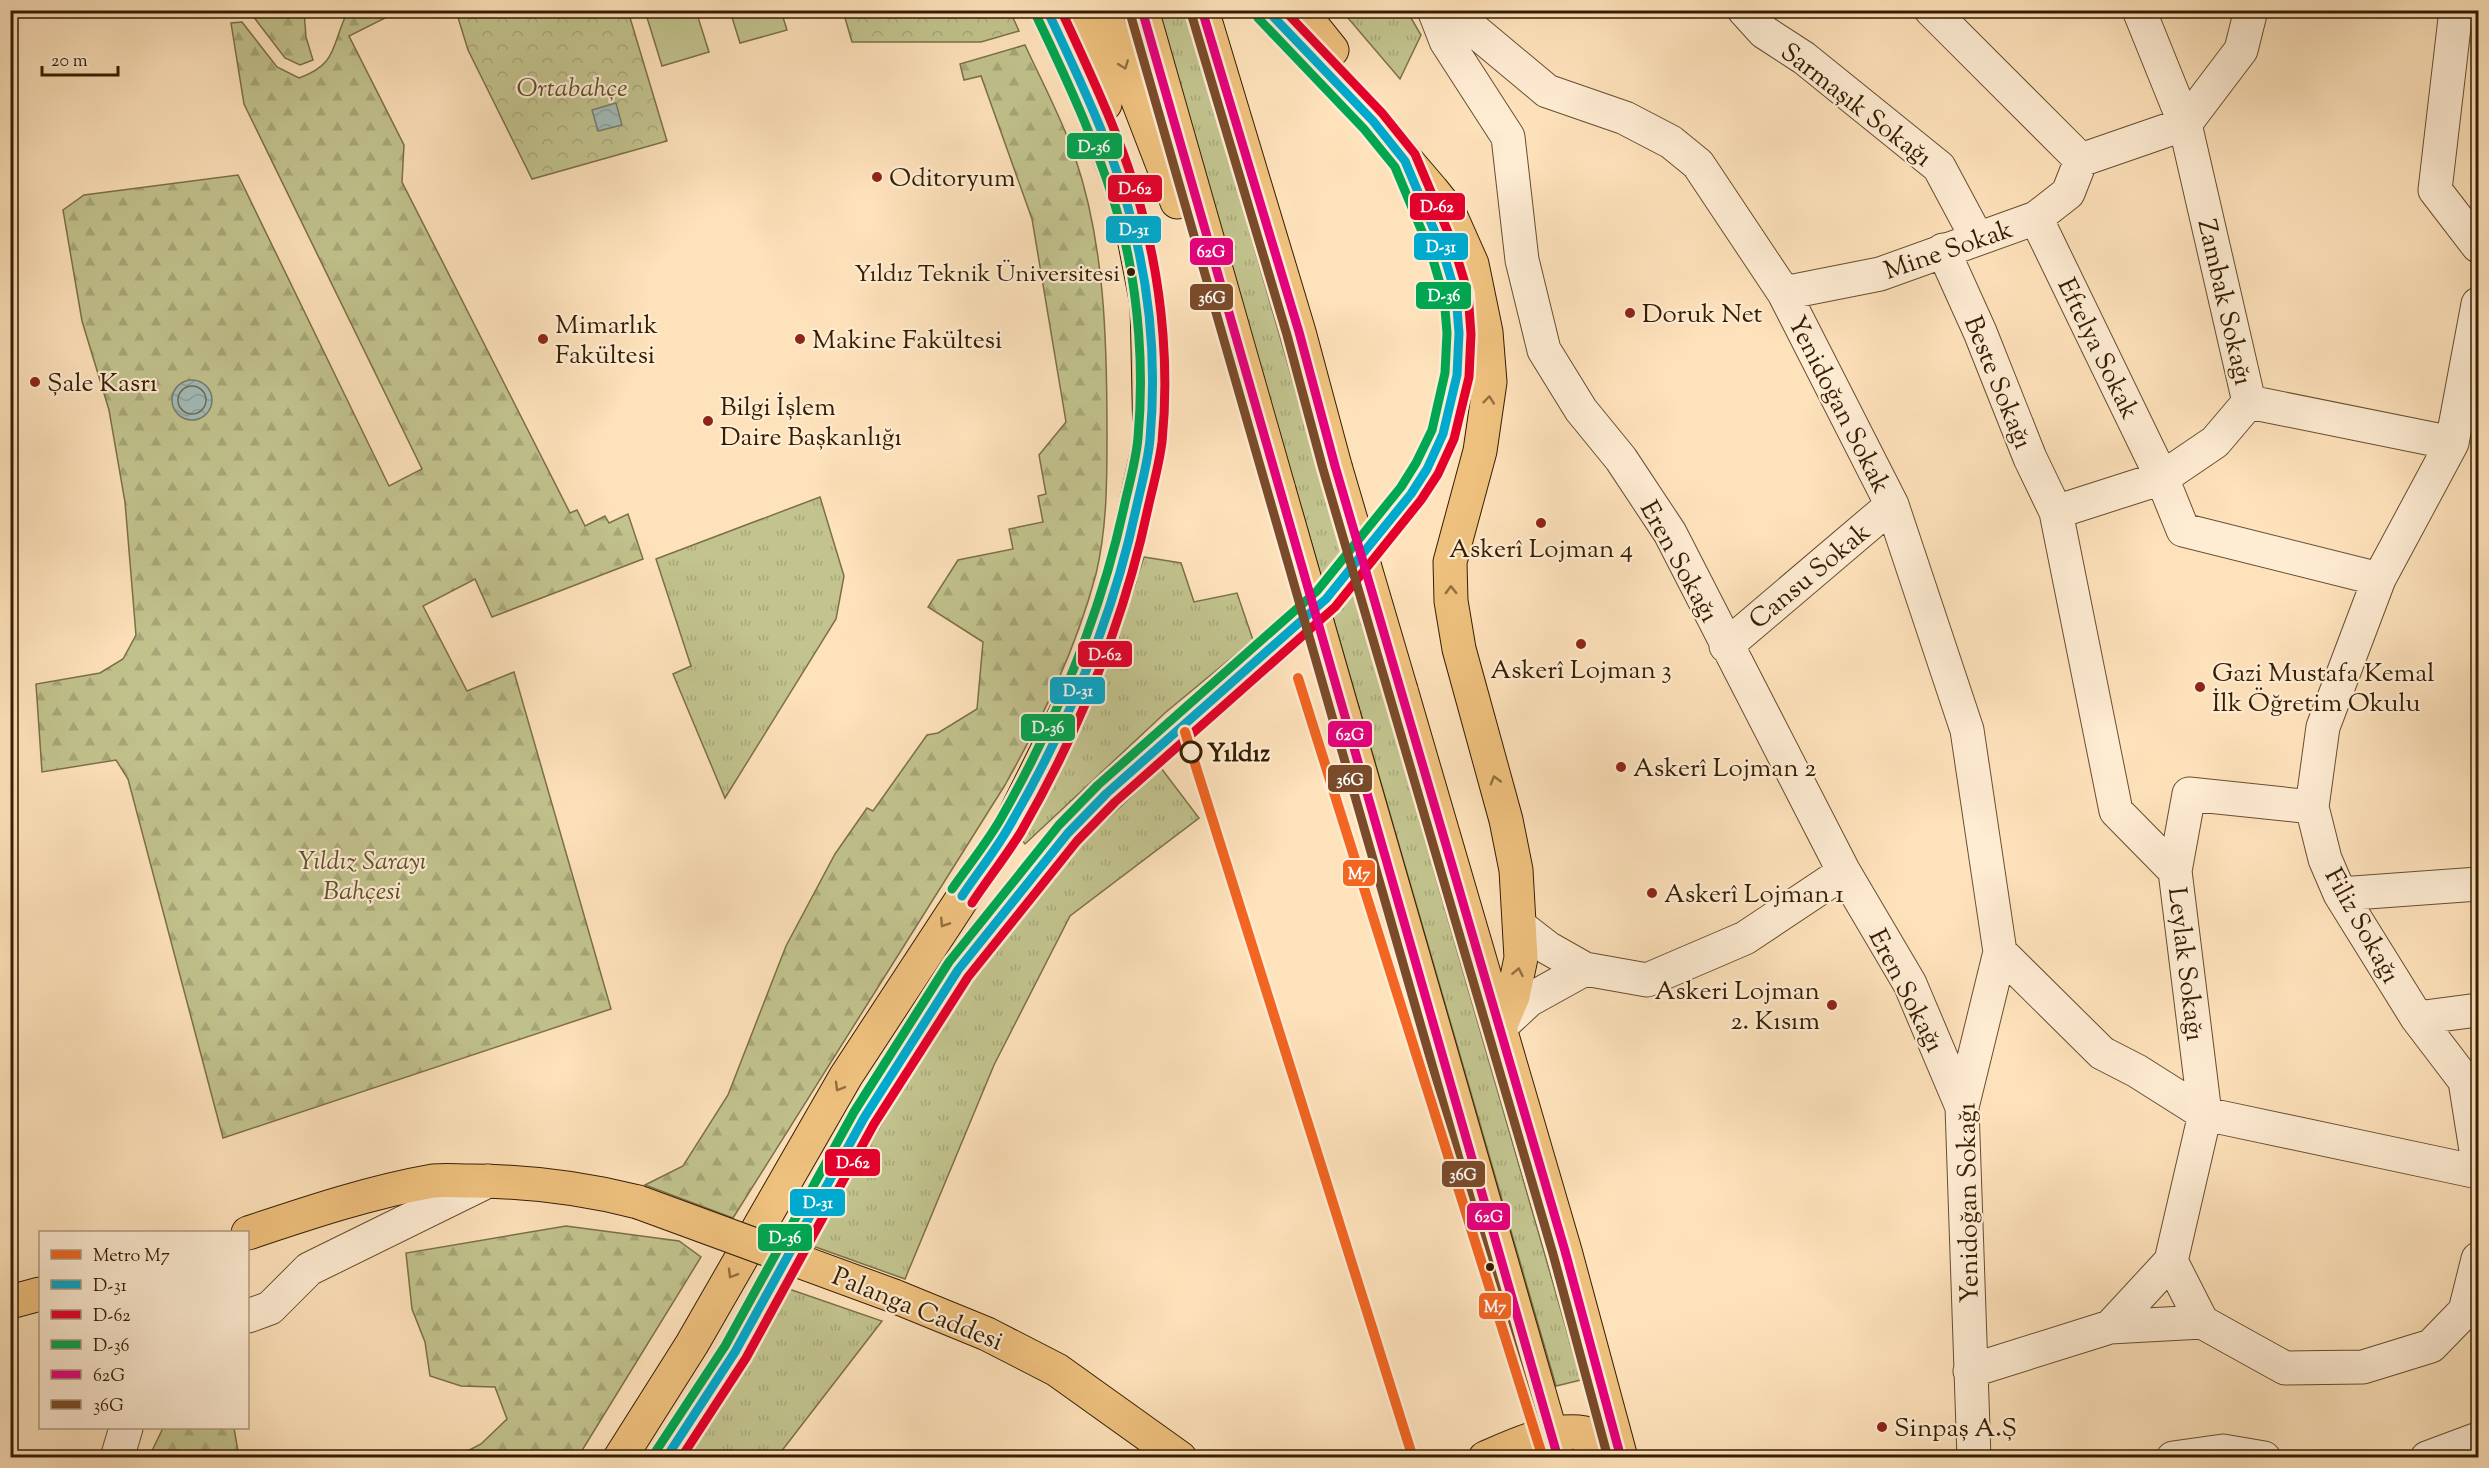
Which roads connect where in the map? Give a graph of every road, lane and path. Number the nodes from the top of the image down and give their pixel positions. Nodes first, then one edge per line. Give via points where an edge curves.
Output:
1 (1047, 10) edge
2 (1069, 10) edge
3 (1103, 10) edge
4 (1142, 10) edge
5 (1202, 10) edge
6 (1267, 10) edge
7 (1300, 10) edge
8 (1434, 10) edge
9 (1450, 10) edge
10 (1744, 10) edge
11 (1931, 10) edge
12 (2139, 10) edge
13 (2251, 10) edge
14 (2456, 10) edge
15 (1373, 121) junction
16 (2185, 124) junction
17 (2081, 160) junction
18 (1405, 161) junction
19 (1127, 203) junction
20 (2036, 218) junction
21 (1977, 238) junction
22 (2478, 246) edge
23 (1943, 250) junction
24 (1217, 274) junction
25 (1784, 293) junction
26 (2478, 304) edge
27 (2249, 402) junction
28 (2452, 443) junction
29 (2162, 478) junction
30 (1892, 505) junction
31 (2056, 512) junction
32 (2379, 579) junction
33 (1726, 646) junction
34 (2312, 807) junction
35 (2175, 871) junction
36 (1844, 872) junction
37 (2478, 884) edge
38 (2340, 894) junction
39 (1521, 927) junction
40 (2000, 952) junction
41 (1585, 969) junction
42 (2478, 1010) edge
43 (2417, 1018) junction
44 (1500, 1027) junction
45 (1962, 1107) junction
46 (2205, 1114) junction
47 (2478, 1164) edge
48 (2478, 1172) edge
49 (488, 1181) junction
50 (249, 1233) edge
51 (2478, 1259) edge
52 (2170, 1261) junction
53 (39, 1294) edge
54 (10, 1302) edge
55 (249, 1316) edge
56 (2202, 1322) junction
57 (2110, 1327) junction
58 (1970, 1371) junction
59 (126, 1429) edge
60 (2478, 1439) edge
61 (1555, 1446) edge
62 (117, 1458) edge
63 (620, 1458) edge
64 (666, 1458) edge
65 (1180, 1458) edge
66 (1485, 1458) edge
67 (1529, 1458) edge
68 (1594, 1458) edge
69 (1621, 1458) edge
70 (1974, 1458) edge
71 (2173, 1458) edge
72 (2264, 1458) edge
73 (2427, 1458) edge

1 - 19 main road via 1093,112
2 - 19 main road via 1111,120 1124,169
3 -> 24 main road via 1189,233
4 - 24 main road
5 - 44 main road, bridge
6 - 15 main road
7 - 15 main road via 1354,79
8 - 33 street, Eren Sokağı via 1446,41 1508,136 1522,260 1544,350 1581,410 1621,459 1670,533
9 - 25 street, Yenidoğan Sokak via 1547,91 1624,118 1671,142 1698,164
10 - 21 street, Sarmaşık Sokağı via 1764,32 1804,58 1939,168
11 - 17 street
12 - 16 street, Zambak Sokağı
13 - 16 street via 2241,50
14 - 22 street via 2435,190
15 - 18 main road
16 - 17 street
16 - 27 street, Zambak Sokağı
17 - 20 street, Mine Sokak via 2068,194
39 -> 18 main road via 1506,820 1459,649 1451,601 1450,562 1467,506 1487,413 1490,382 1486,332 1472,264 1448,210
18 - 64 main road via 1442,249 1456,295 1459,333 1457,375 1443,434 1427,469 1400,509 1326,599 1099,801 1068,833 958,970 864,1118 735,1352
19 -> 63 main road via 1147,304 1150,440 1136,515 1102,630 1064,720 1009,827 846,1076 692,1344
20 - 21 street, Mine Sokak
20 - 29 street, Eftelya Sokak
21 - 23 street, Mine Sokak
23 - 25 street, Mine Sokak via 1880,274
23 - 31 street, Beste Sokağı
24 - 61 main road, bridge
25 - 30 street, Yenidoğan Sokak
26 - 28 street, Filiz Sokağı
27 - 28 street
27 - 29 street, Zambak Sokağı via 2215,442
28 - 32 street, Filiz Sokağı
29 - 31 street, Zambak Sokağı
29 - 32 street, Eftelya Sokak via 2183,530
30 - 33 street, Cansu Sokak
30 - 40 street, Yenidoğan Sokak via 1967,730
31 - 35 street, Leylak Sokağı via 2116,811
32 - 34 street, Filiz Sokağı via 2323,727
33 - 36 street, Eren Sokağı
34 - 35 street via 2189,794
34 - 38 street, Filiz Sokağı via 2325,859
35 - 46 street, Leylak Sokağı
36 - 41 street via 1744,938 1647,980
36 - 45 street, Eren Sokağı via 1910,984
37 - 38 street
38 - 43 street, Filiz Sokağı
39 - 41 street
44 -> 39 main road via 1514,996 1521,958
40 - 45 street, Yenidoğan Sokağı
40 - 46 street via 2102,1053
41 - 44 street via 1529,1000
42 - 43 street
43 - 47 street, Filiz Sokağı via 2465,1081
44 - 69 main road
45 - 58 street, Yenidoğan Sokağı
46 - 48 street
46 - 52 street, Leylak Sokağı
49 - 50 main road, Palanga Caddesi via 435,1181 327,1207
49 - 55 street via 309,1269 270,1308
49 - 65 main road, Palanga Caddesi, bridge via 581,1190 638,1202 894,1296 987,1334 1057,1370
51 - 56 street via 2465,1311 2431,1346 2363,1367 2285,1368
52 - 56 street
52 - 57 street
53 - 54 main road
56 - 57 street
57 - 58 street
58 - 70 street, Yenidoğan Sokağı
59 - 62 street
60 - 73 street
61 - 66 main road via 1527,1441
61 - 67 main road
61 - 68 main road via 1571,1430 1585,1432
71 - 72 street via 2223,1450

